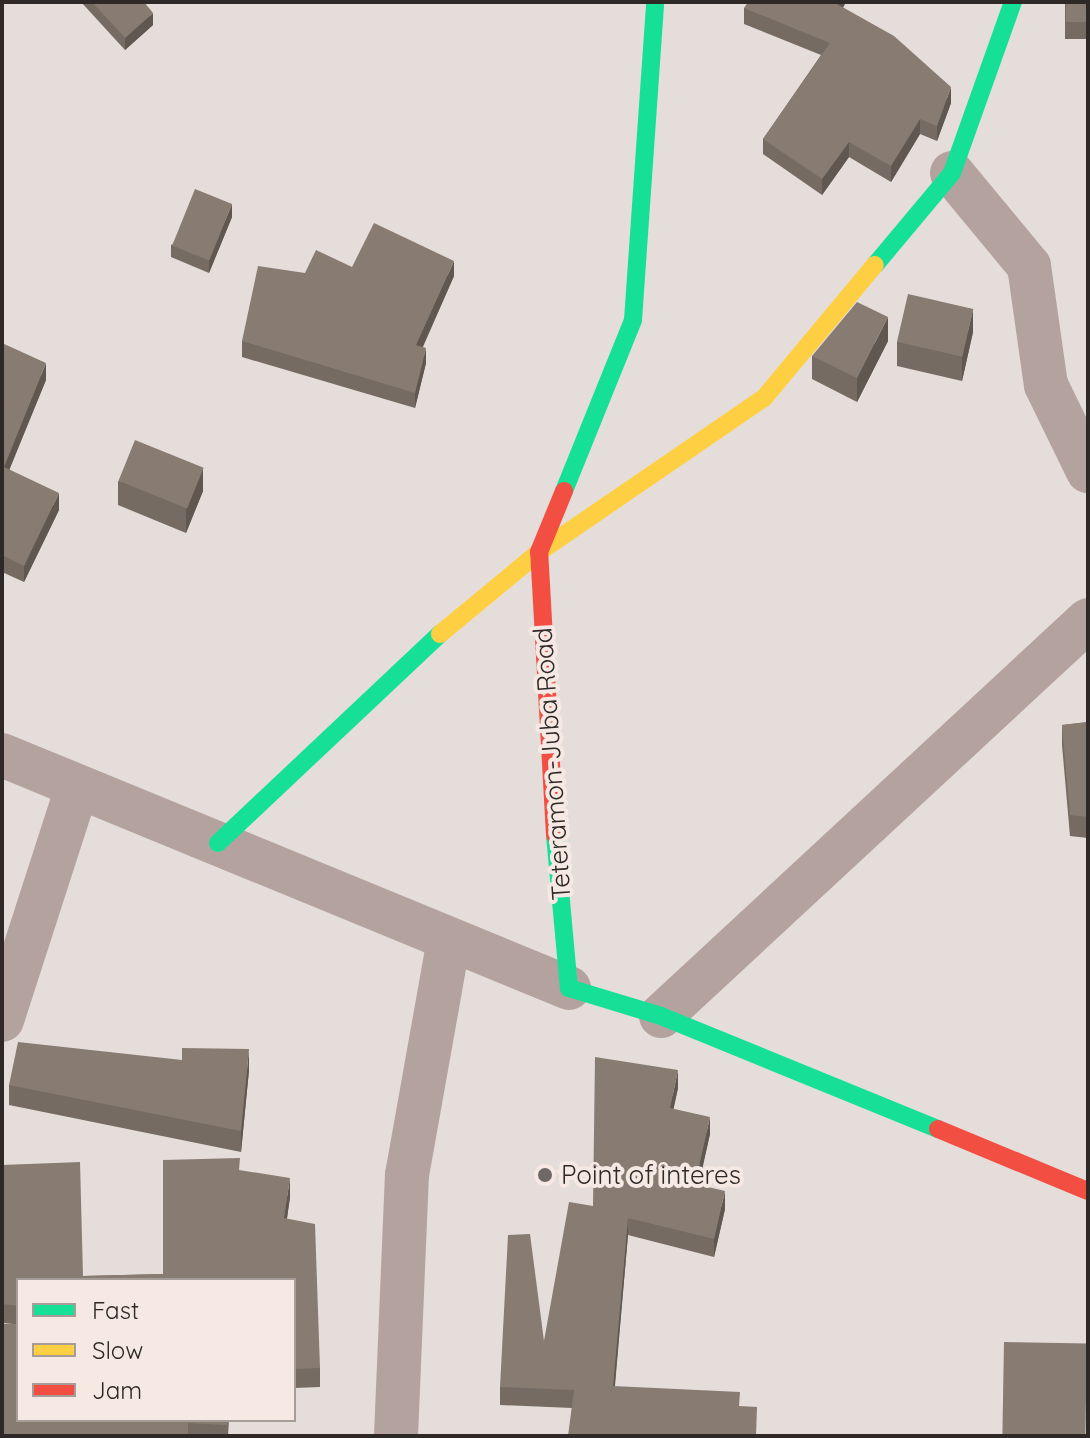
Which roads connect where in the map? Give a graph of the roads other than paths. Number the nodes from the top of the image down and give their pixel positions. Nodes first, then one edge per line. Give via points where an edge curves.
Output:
1 (655, 2) edge
2 (1013, 2) edge
3 (952, 173) junction
4 (1088, 471) edge
5 (539, 552) junction
6 (1088, 620) edge
7 (2, 755) edge
8 (77, 788) junction
9 (218, 843) junction
10 (449, 940) junction
11 (569, 988) junction
12 (661, 1016) junction
13 (2, 1020) edge
14 (1088, 1191) edge
15 (396, 1436) edge

1 - 5 street, Teteramon-Juba Road via 633,320
2 - 3 street
3 - 4 street via 1029,266 1046,385
3 - 5 street via 764,398
5 - 9 street via 401,667 329,744
5 - 11 street, Teteramon-Juba Road via 546,744
6 - 12 street
7 - 8 street
8 - 9 street
8 - 13 street
9 - 10 street
10 - 11 street
10 - 15 street via 407,1175
11 - 12 street
12 - 14 street

